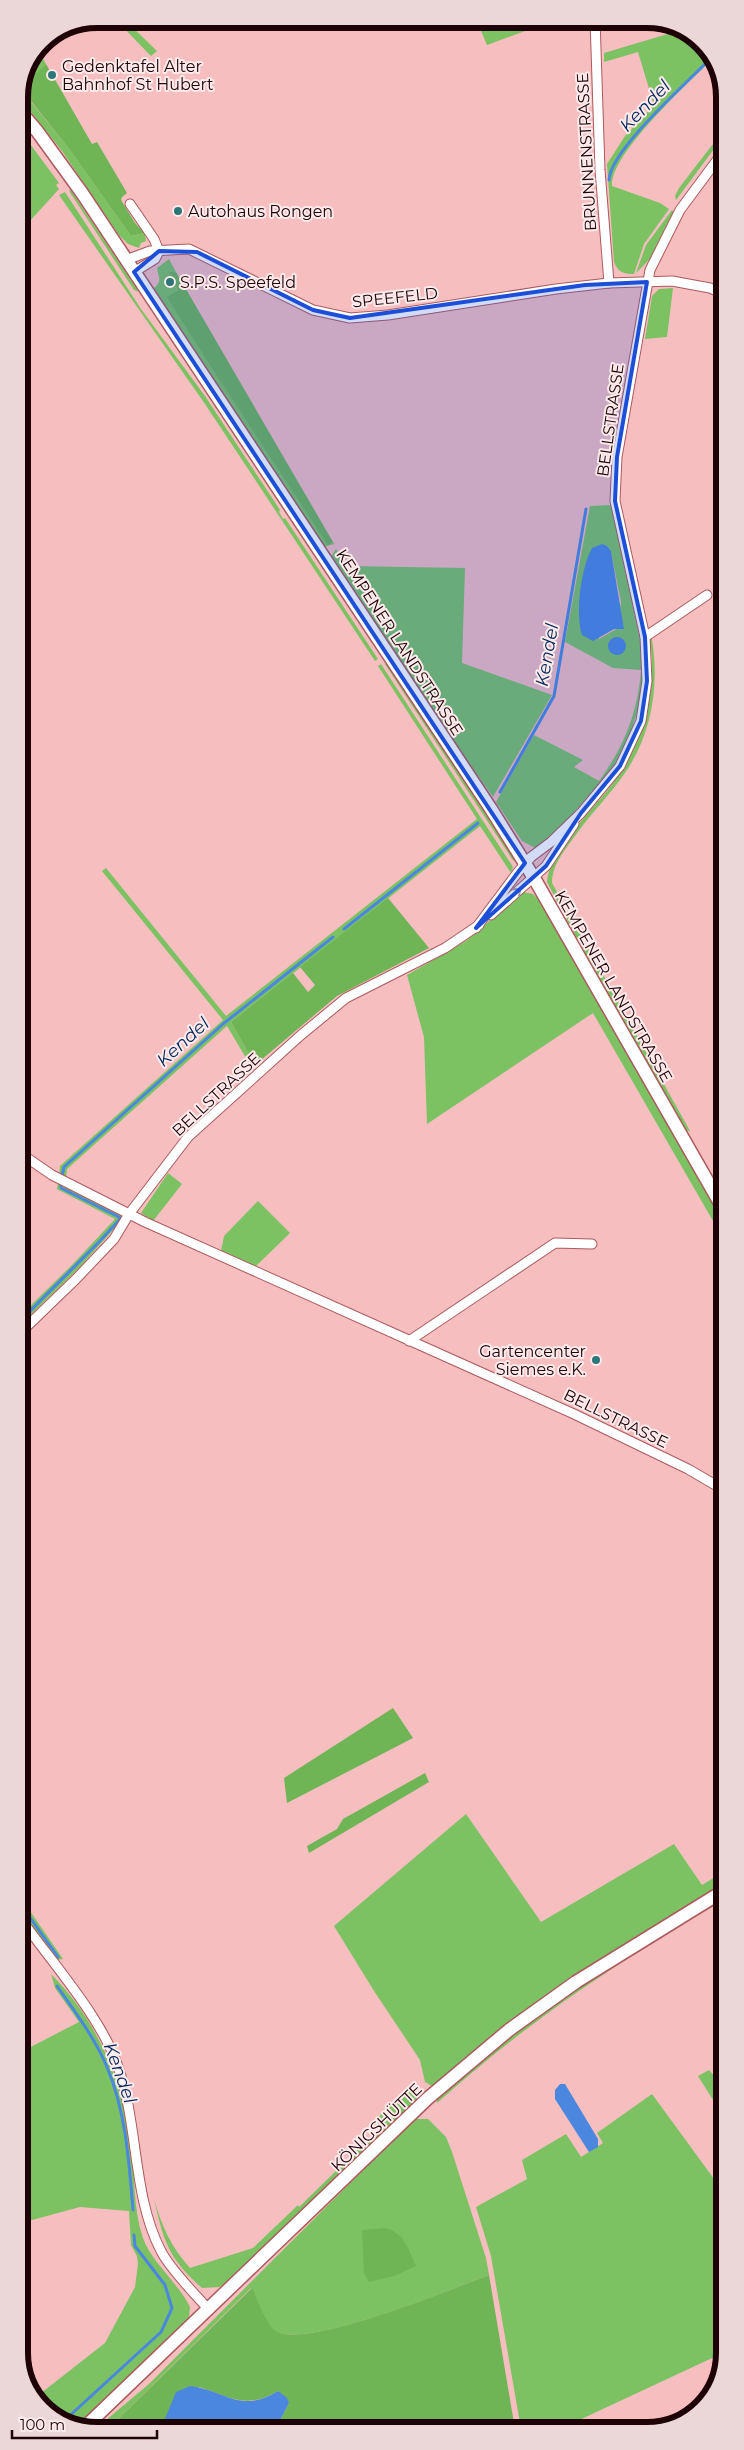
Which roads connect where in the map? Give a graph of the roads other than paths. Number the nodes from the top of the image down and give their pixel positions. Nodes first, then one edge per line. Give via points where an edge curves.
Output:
1 (595, 28) edge
2 (28, 121) edge
3 (716, 161) edge
4 (130, 204) dead end
5 (159, 251) junction
6 (126, 260) junction
7 (134, 272) junction
8 (648, 282) junction
9 (609, 283) junction
10 (716, 291) edge
11 (707, 595) dead end
12 (645, 637) junction
13 (581, 813) junction
14 (525, 863) junction
15 (534, 878) junction
16 (476, 928) junction
17 (28, 1158) edge
18 (716, 1196) edge
19 (129, 1214) junction
20 (592, 1244) dead end
21 (28, 1325) edge
22 (409, 1341) junction
23 (716, 1485) edge
24 (716, 1896) edge
25 (28, 1928) edge
26 (209, 2310) junction
27 (91, 2422) edge

1 - 9 street, BRUNNENSTRASSE via 600,170
2 - 6 street, KEMPENER LANDSTRASSE via 62,163
3 - 8 street, BELLSTRASSE via 680,210 650,270
4 - 5 street via 154,238
5 - 6 street, SPEEFELD
5 - 7 street via 155,259
5 - 9 street, SPEEFELD via 189,250 313,310 350,318
6 - 7 street, KEMPENER LANDSTRASSE
7 - 14 street, KEMPENER LANDSTRASSE
8 - 9 street, SPEEFELD
8 - 10 street, SPEEFELD via 686,283
8 - 12 street, BELLSTRASSE via 616,457 616,501
11 - 12 street
12 - 13 street, BELLSTRASSE via 647,682 641,721 620,766
13 - 14 street, BELLSTRASSE
13 - 15 street, BELLSTRASSE via 546,866
14 - 15 street, KEMPENER LANDSTRASSE
14 - 16 street, BELLSTRASSE
16 -> 15 street, BELLSTRASSE
15 - 18 street, KEMPENER LANDSTRASSE
16 - 19 street, BELLSTRASSE via 335,1006 188,1137
17 - 19 street, BELLSTRASSE
19 - 21 street, BELLSTRASSE via 114,1239
19 - 22 street, BELLSTRASSE
20 - 22 street via 555,1244
22 - 23 street, BELLSTRASSE via 574,1414
24 - 26 street, KÖNIGSHÜTTE via 576,1982 509,2030 428,2099
25 - 26 street via 100,2028 116,2061 132,2117 146,2216 161,2253
26 - 27 street, KÖNIGSHÜTTE

